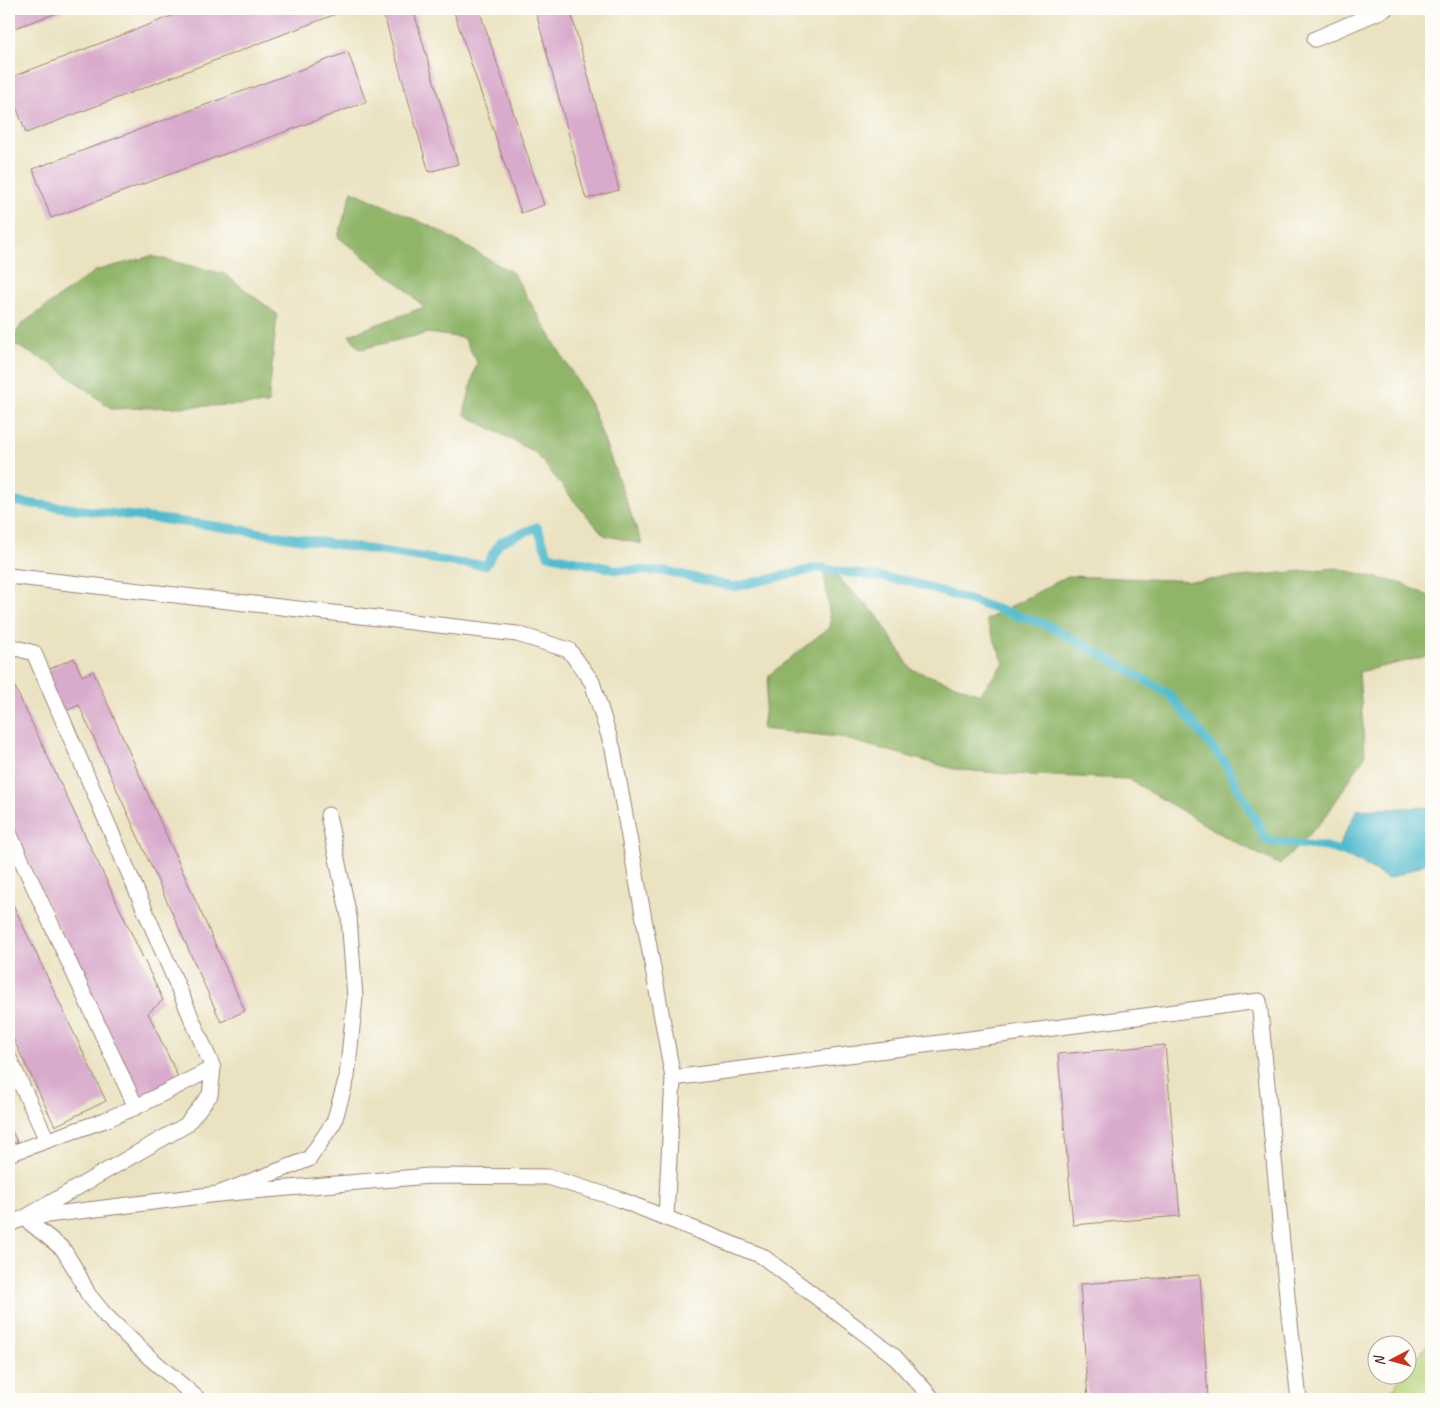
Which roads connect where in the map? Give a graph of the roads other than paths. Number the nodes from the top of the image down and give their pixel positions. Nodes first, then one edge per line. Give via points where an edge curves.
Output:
1 (1385, 9) edge
2 (1314, 39) dead end
3 (9, 576) edge
4 (9, 646) edge
5 (328, 815) dead end
6 (9, 833) edge
7 (9, 1058) edge
8 (213, 1068) junction
9 (673, 1078) junction
10 (136, 1107) junction
11 (47, 1140) junction
12 (9, 1154) edge
13 (218, 1194) junction
14 (24, 1218) junction
15 (666, 1218) junction
16 (9, 1224) edge
17 (198, 1399) edge
18 (933, 1399) edge
19 (1299, 1399) edge

1 - 2 lane
3 - 9 lane via 517,634 569,650 592,682 613,749
4 - 8 lane via 34,653
5 - 13 lane via 349,917 354,997 347,1077 334,1122 309,1159
6 - 10 lane
7 - 11 lane
8 - 10 lane
8 - 14 lane via 210,1095 186,1125
9 - 15 lane
9 - 19 lane via 1259,1001
10 - 11 lane
11 - 12 lane
13 - 14 lane
13 - 15 lane via 429,1176 548,1177
14 - 16 lane
14 - 17 lane via 62,1249 88,1294 105,1315
15 - 18 lane via 762,1256 893,1355

